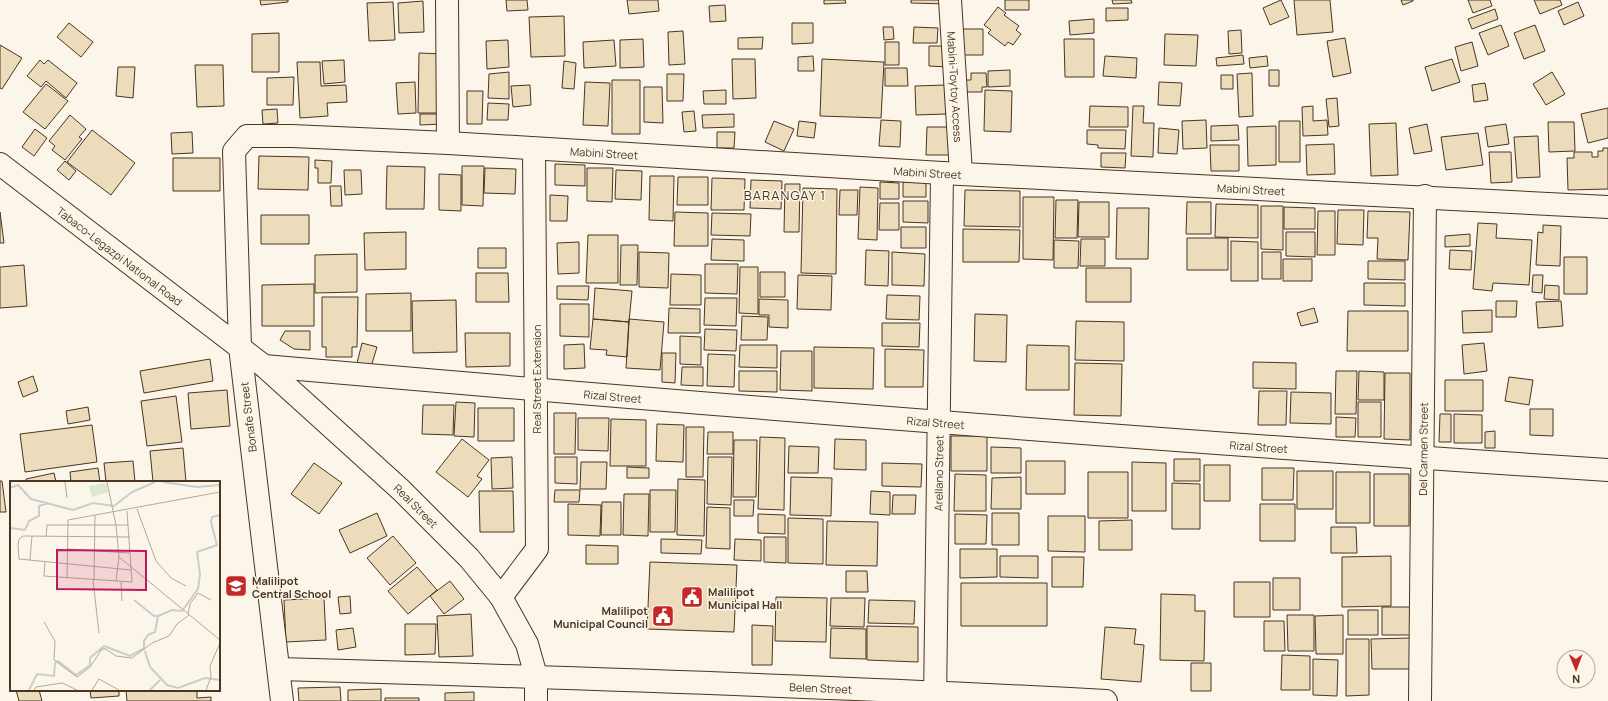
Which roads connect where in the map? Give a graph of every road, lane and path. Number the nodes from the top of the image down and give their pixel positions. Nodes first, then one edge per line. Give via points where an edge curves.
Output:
1 (447, 0) edge
2 (950, 0) edge
3 (247, 136) joint
4 (448, 143) junction
5 (534, 149) junction
6 (0, 164) edge
7 (951, 173) junction
8 (1425, 196) junction
9 (1608, 207) edge
10 (240, 347) junction
11 (264, 366) junction
12 (536, 390) junction
13 (940, 422) junction
14 (1421, 458) junction
15 (1608, 470) edge
16 (501, 598) junction
17 (279, 669) junction
18 (536, 676) junction
19 (935, 696) edge
20 (282, 701) edge
21 (536, 701) edge
22 (1106, 701) edge
23 (1420, 701) edge

1 - 4 street
2 - 7 street, Mabini-Toytoy Access
3 - 4 street, Mabini Street
3 - 10 street, Bonafe Street via 234,151
4 - 5 street, Mabini Street
5 - 7 street, Mabini Street
5 - 12 street, Real Street Extension
6 - 10 street, Tabaco-Legazpi National Road
7 - 8 street, Mabini Street
7 - 13 street, Arellano Street
8 - 9 street, Mabini Street
8 - 14 street, Del Carmen Street
10 - 11 street, Real Street
10 - 17 street, Bonafe Street
11 - 12 street, Rizal Street
11 - 16 street, Real Street via 401,490 469,558
12 - 13 street, Rizal Street
12 - 16 street, Real Street Extension via 537,549
13 - 14 street, Rizal Street
13 - 19 street, Arellano Street
14 - 15 street, Rizal Street
14 - 23 street, Del Carmen Street
16 - 18 street, Real Street via 527,644
17 - 18 street, Belen Street
17 - 20 street, Bonafe Street
18 - 19 street, Belen Street
18 - 21 street, Real Street
19 - 22 street, Belen Street

